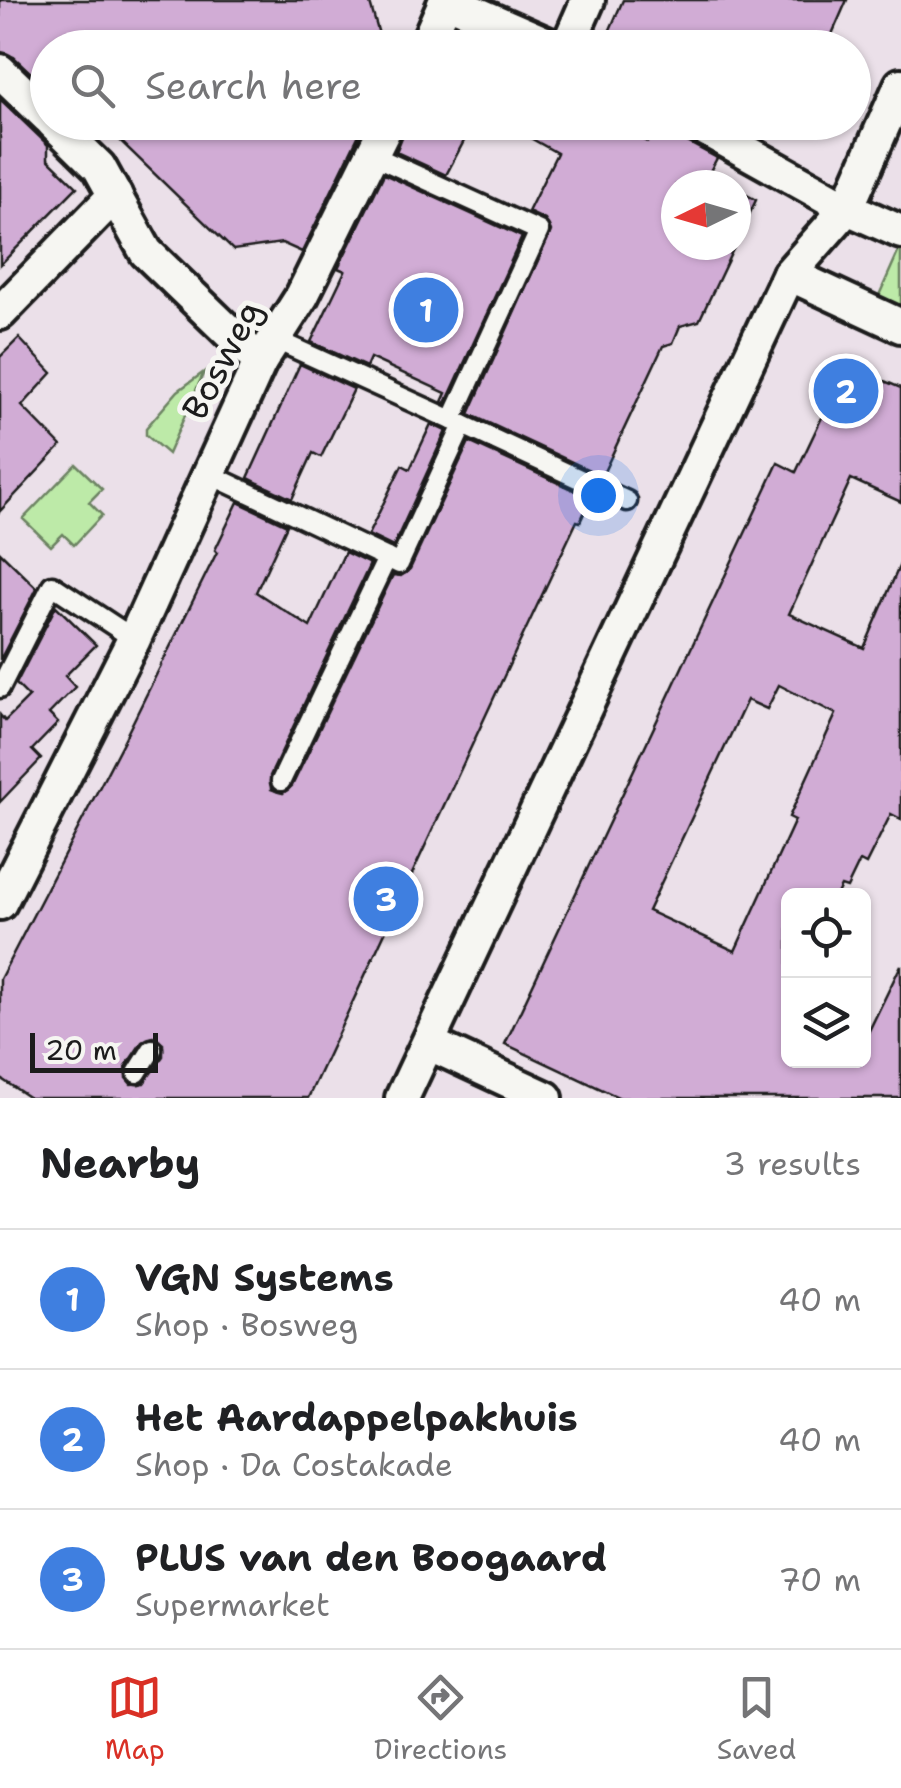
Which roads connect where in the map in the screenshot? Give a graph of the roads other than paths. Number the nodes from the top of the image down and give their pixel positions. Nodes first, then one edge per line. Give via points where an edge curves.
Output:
1 (447, 0) edge
2 (588, 0) edge
3 (433, 30) edge
4 (515, 30) edge
5 (575, 30) edge
6 (0, 71) edge
7 (901, 85) edge
8 (30, 100) edge
9 (72, 140) edge
10 (380, 140) edge
11 (725, 140) edge
12 (372, 156) junction
13 (115, 194) junction
14 (847, 208) junction
15 (901, 232) edge
16 (789, 274) junction
17 (0, 313) edge
18 (901, 326) edge
19 (267, 351) junction
20 (458, 422) junction
21 (209, 474) junction
22 (627, 501) dead end
23 (387, 558) junction
24 (134, 639) junction
25 (0, 688) edge
26 (280, 781) dead end
27 (0, 903) edge
28 (430, 1044) junction
29 (152, 1050) dead end
30 (138, 1073) dead end
31 (402, 1098) edge
32 (546, 1098) edge

1 - 3 street
1 - 4 street
2 - 5 street
6 - 8 street
7 - 14 street
9 - 13 street
10 - 12 street, Bosweg
11 - 14 street
12 - 19 street, Bosweg
12 - 20 lane via 539,231
13 - 17 street
13 - 19 street via 146,252
14 - 15 street
14 - 16 street
16 - 18 street
16 - 28 street
19 - 20 lane
19 - 21 street, Bosweg
20 - 22 lane
20 - 23 lane via 399,564
21 - 23 lane
21 - 24 street, Bosweg
23 - 26 lane
24 - 25 lane via 52,585
24 - 27 street, Bosweg
28 - 31 street
28 - 32 street
29 - 30 lane

